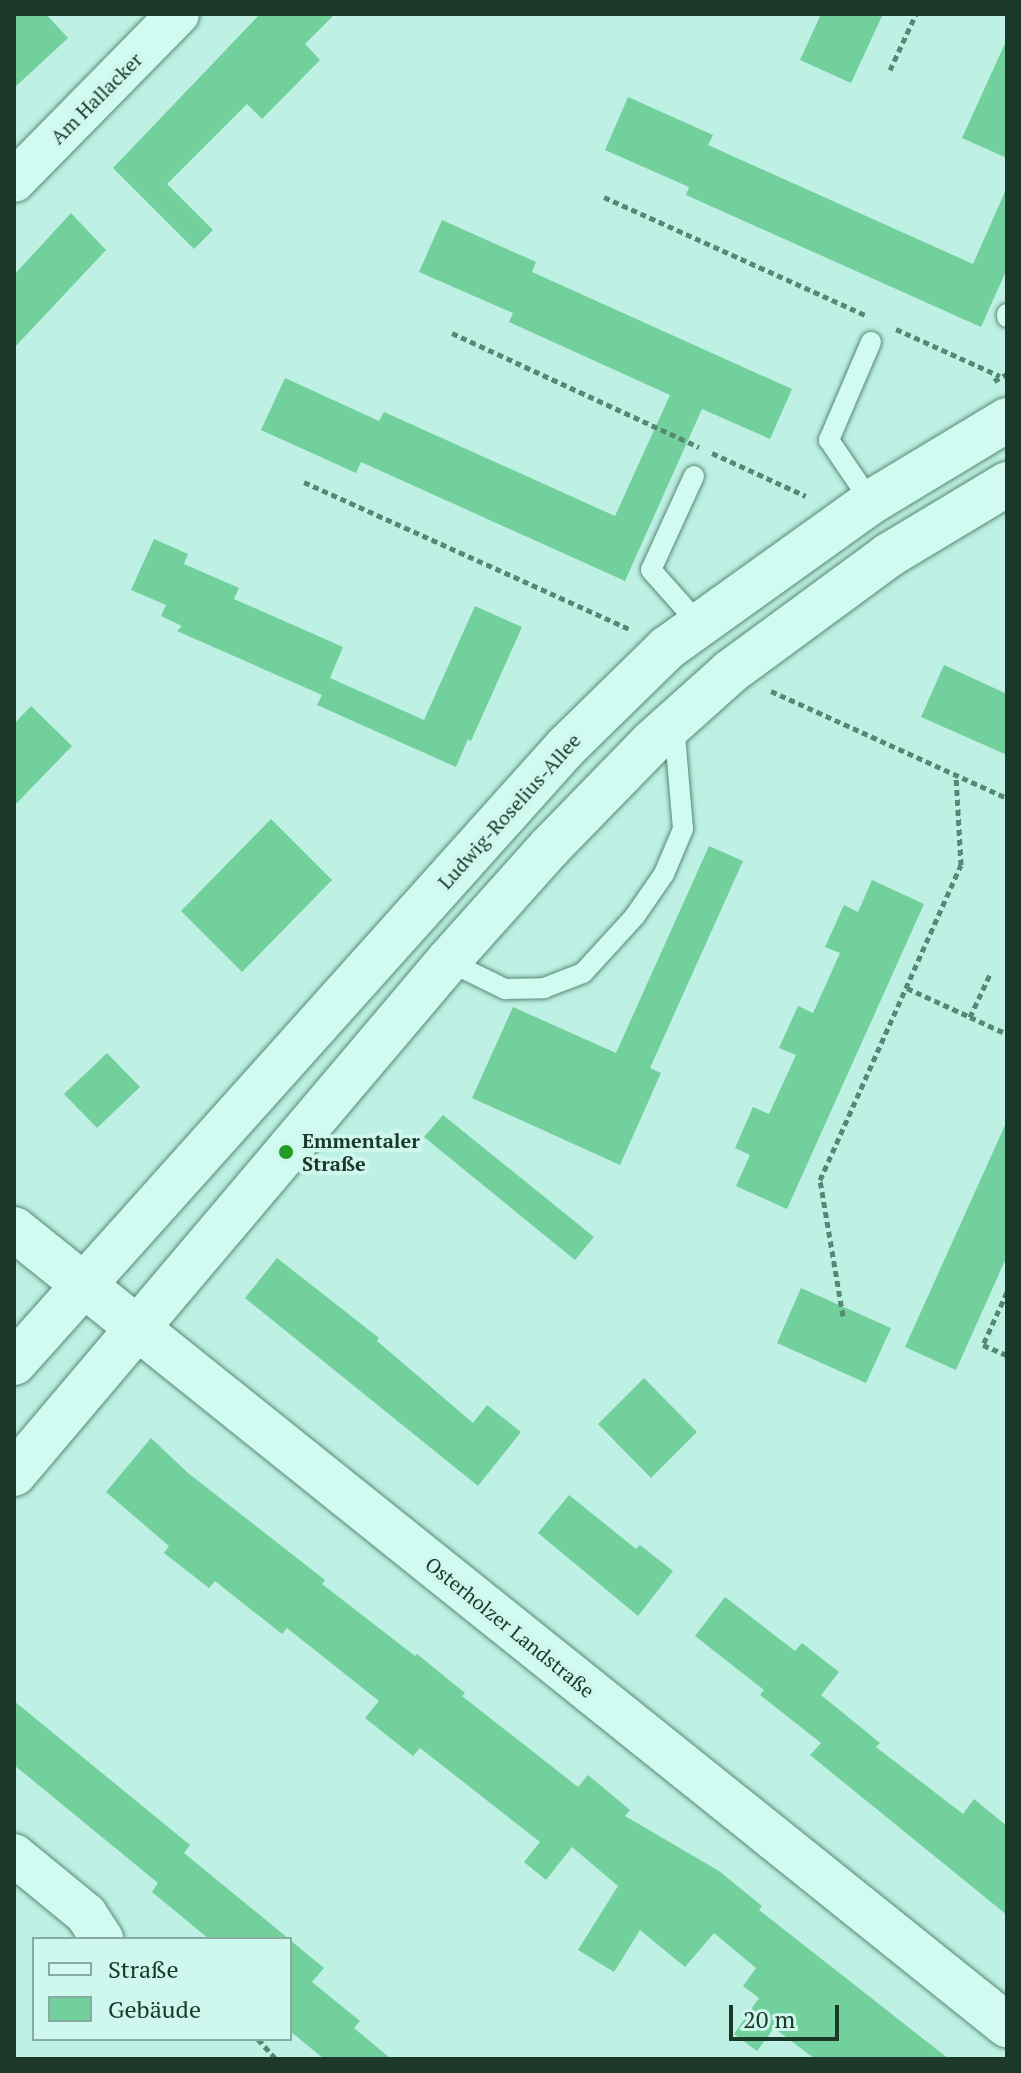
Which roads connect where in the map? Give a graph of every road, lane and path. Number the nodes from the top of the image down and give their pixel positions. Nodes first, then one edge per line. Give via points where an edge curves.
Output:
1 (178, 14) edge
2 (916, 14) edge
3 (890, 70) dead end
4 (14, 181) edge
5 (604, 197) dead end
6 (873, 319) dead end
7 (887, 325) dead end
8 (452, 333) dead end
9 (871, 342) dead end
10 (1001, 377) dead end
11 (1007, 420) edge
12 (694, 476) dead end
13 (304, 482) dead end
14 (1007, 484) edge
15 (806, 496) dead end
16 (871, 502) junction
17 (698, 623) junction
18 (630, 629) dead end
19 (730, 672) junction
20 (674, 722) junction
21 (956, 775) junction
22 (1007, 798) edge
23 (448, 961) junction
24 (991, 972) dead end
25 (907, 988) junction
26 (970, 1017) junction
27 (1007, 1034) edge
28 (14, 1229) edge
29 (84, 1285) junction
30 (1007, 1292) edge
31 (843, 1316) dead end
32 (138, 1329) junction
33 (1007, 1355) edge
34 (14, 1363) edge
35 (14, 1474) edge
36 (14, 1855) edge
37 (101, 1937) edge
38 (1007, 2025) edge
39 (260, 2041) edge
40 (276, 2059) edge

1 - 4 street, Am Hallacker
2 - 3 path
5 - 6 path
7 - 10 path
8 - 15 path
9 - 16 lane via 829,440
11 - 16 main road, Ludwig-Roselius-Allee
12 - 17 lane via 651,570
13 - 18 path
14 - 19 main road via 889,555
16 - 17 main road, Ludwig-Roselius-Allee
17 - 29 main road, Ludwig-Roselius-Allee via 565,748
19 - 20 main road
19 - 21 path
20 - 23 main road via 549,848
20 - 23 lane via 683,829 650,895 583,973 544,988 505,989
21 - 22 path
21 - 25 path via 961,865
23 - 32 main road
24 - 26 path
25 - 26 path
25 - 31 path via 820,1180
26 - 27 path
28 - 29 main road, Osterholzer Landstraße
29 - 32 main road, Osterholzer Landstraße
29 - 34 main road, Ludwig-Roselius-Allee
30 - 33 path via 983,1345
32 - 35 main road
32 - 38 main road, Osterholzer Landstraße
36 - 37 street via 86,1914
39 - 40 path

